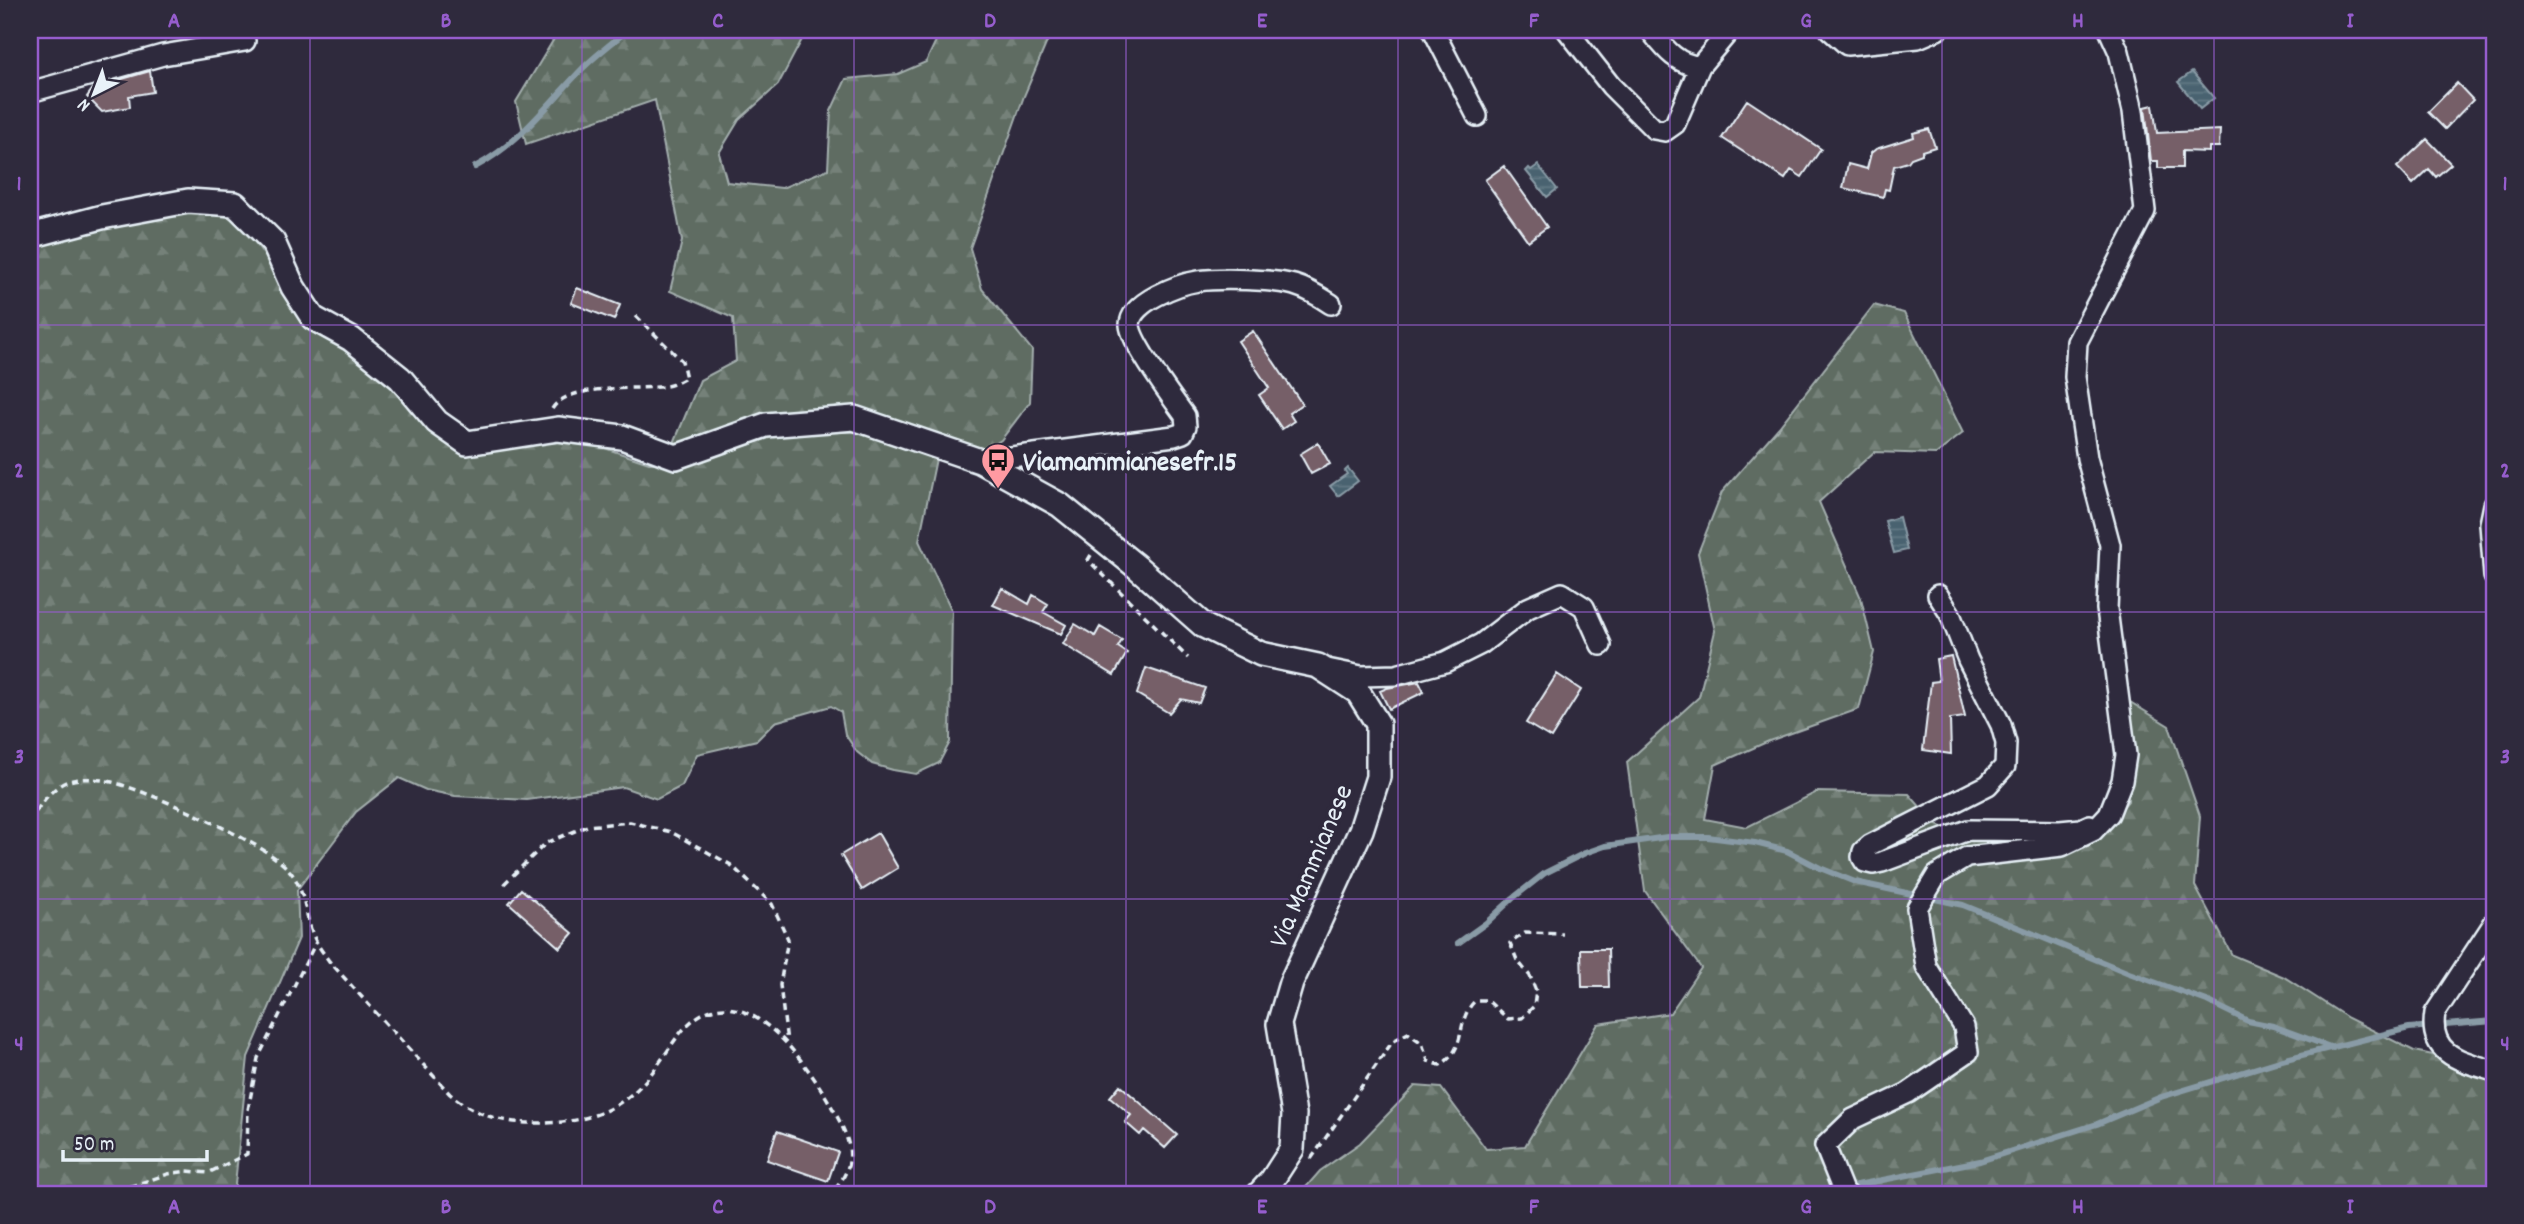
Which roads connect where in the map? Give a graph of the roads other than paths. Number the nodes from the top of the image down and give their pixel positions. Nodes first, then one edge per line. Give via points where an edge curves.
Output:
1 (1433, 30) edge
2 (1567, 30) edge
3 (1650, 30) edge
4 (1730, 30) edge
5 (1830, 30) edge
6 (1937, 30) edge
7 (2109, 30) edge
8 (246, 41) dead end
9 (1700, 66) junction
10 (30, 92) edge
11 (1477, 116) dead end
12 (30, 236) edge
13 (1331, 304) dead end
14 (981, 461) junction
15 (2494, 505) edge
16 (2494, 576) edge
17 (1938, 595) dead end
18 (1601, 645) dead end
19 (1318, 666) junction
20 (2109, 814) junction
21 (2494, 923) edge
22 (2494, 1071) edge
23 (1259, 1194) edge
24 (1847, 1194) edge

1 - 11 street
2 - 9 street via 1611,86 1654,129 1665,131 1675,124
3 - 9 street via 1680,60
4 - 9 street
5 - 6 street via 1847,45 1918,38
7 - 20 street via 2133,111 2145,211 2077,342 2074,377 2087,458 2110,545 2107,609 2126,755
8 - 10 street via 163,55
12 - 14 main road, Via Mammianese via 188,201 235,204 273,242 313,318 351,339 400,378 437,422 467,443 558,429 622,437 676,457 766,425 854,418
13 - 14 street via 1294,285 1257,281 1198,281 1144,302 1130,325 1185,416 1183,433
14 - 19 main road, Via Mammianese via 1059,505 1204,626 1261,654
15 - 16 street via 2490,524
17 - 20 street via 2001,725 2005,766 1989,785 1870,845 1862,857 1873,864 1882,862 1968,830 2081,829
18 - 19 street via 1584,607 1562,593 1528,608 1481,644 1445,662 1396,675 1361,676
19 - 23 main road, Via Mammianese via 1358,692 1378,724 1378,777 1361,830 1291,983 1279,1024 1294,1114 1292,1149
20 - 24 street via 2093,831 2062,846 1967,857 1937,875 1917,908 1926,966 1965,1027 1968,1052 1908,1093 1853,1119 1825,1146
21 - 22 street via 2435,1013 2433,1029 2438,1044 2460,1061

